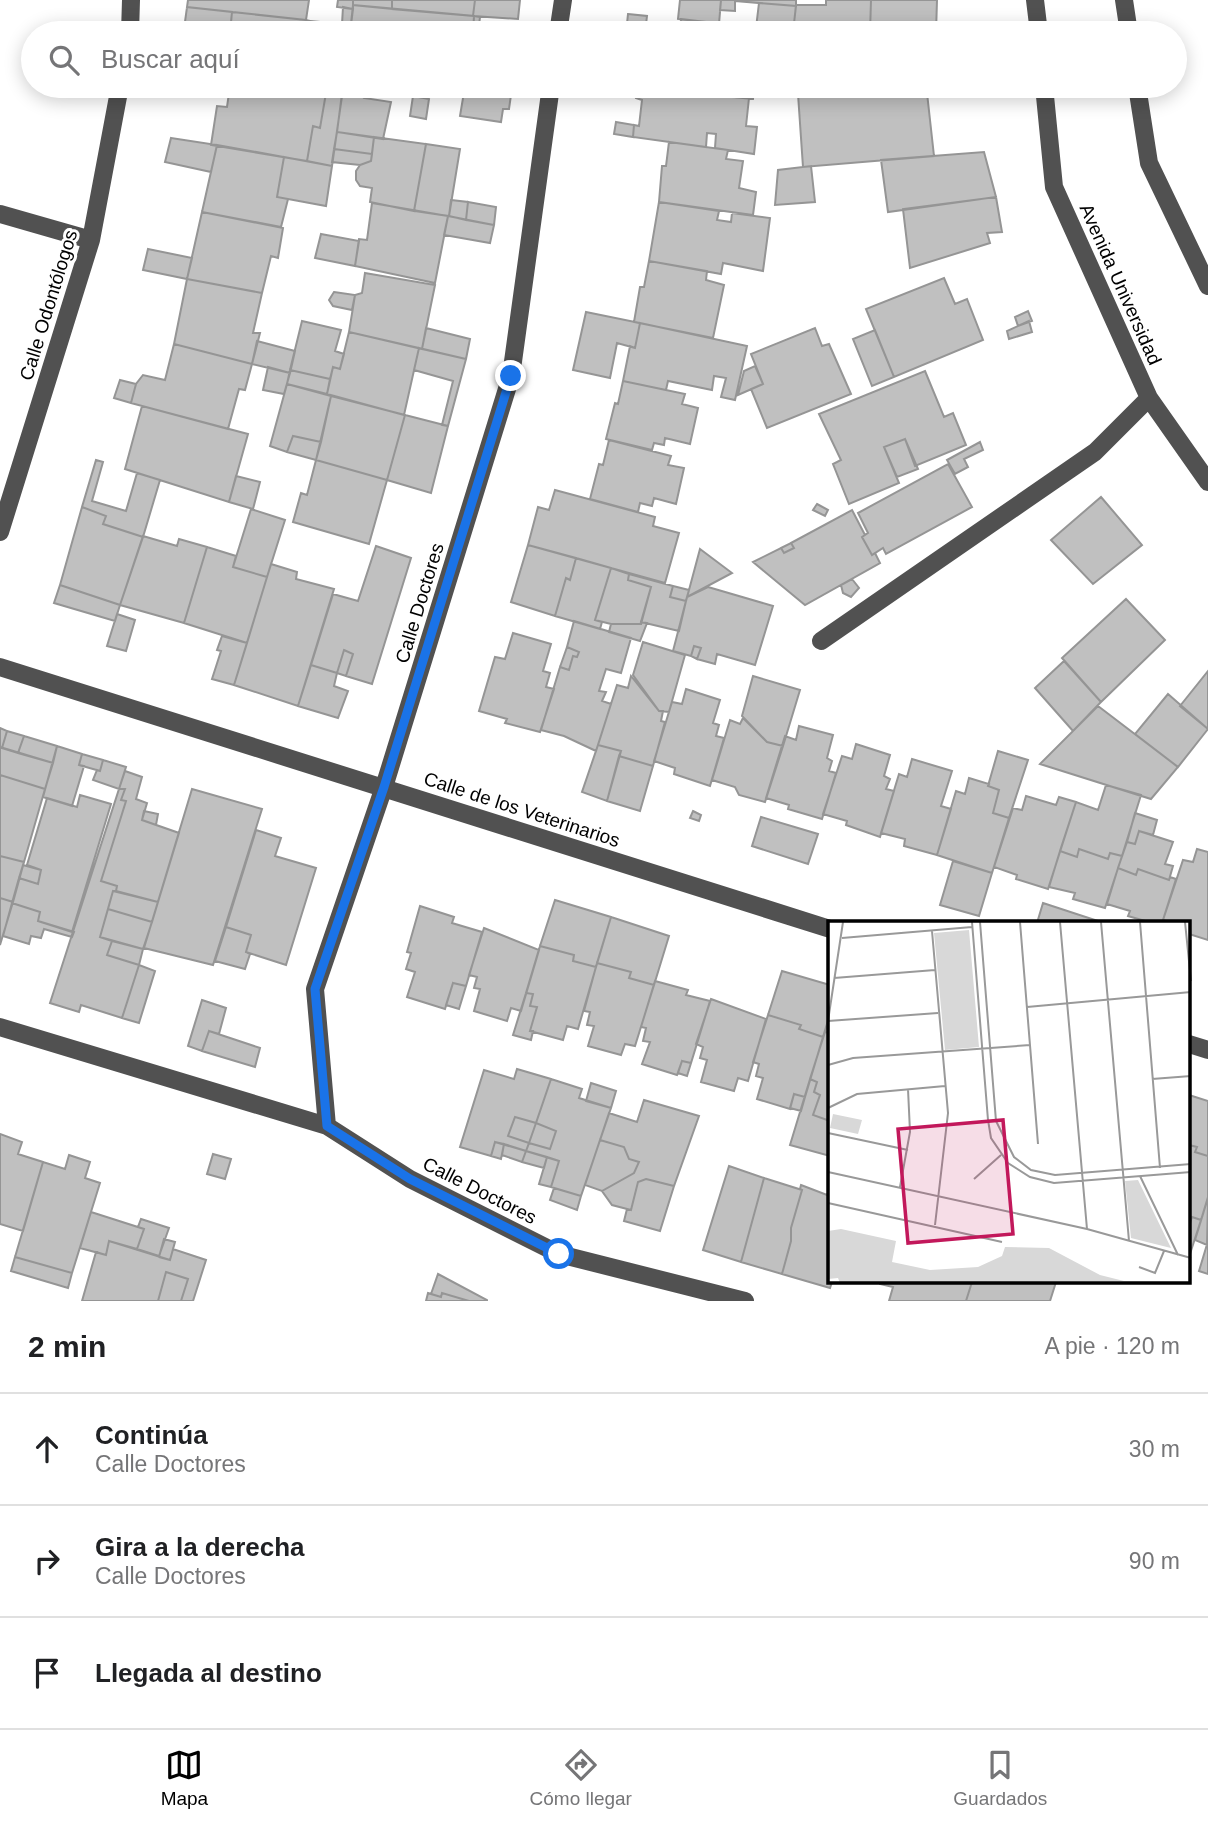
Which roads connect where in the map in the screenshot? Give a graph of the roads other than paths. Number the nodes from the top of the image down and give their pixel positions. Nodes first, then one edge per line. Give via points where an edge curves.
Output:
1 (131, 0) edge
2 (563, 0) edge
3 (1035, 0) edge
4 (1124, 0) edge
5 (130, 21) edge
6 (560, 21) edge
7 (1038, 21) edge
8 (1127, 21) edge
9 (118, 98) edge
10 (549, 98) edge
11 (1045, 98) edge
12 (1139, 98) edge
13 (0, 214) edge
14 (92, 240) junction
15 (1208, 286) edge
16 (1149, 398) junction
17 (1208, 481) edge
18 (0, 533) edge
19 (821, 641) dead end
20 (0, 667) edge
21 (384, 787) junction
22 (828, 928) edge
23 (0, 1027) edge
24 (1190, 1044) edge
25 (1208, 1050) edge
26 (327, 1126) junction
27 (745, 1301) edge

1 - 5 street
2 - 6 street
3 - 7 street
4 - 8 street
9 - 14 street, Calle Odontólogos
10 - 21 street, Calle Doctores via 511,376
11 - 16 street, Avenida Universidad via 1054,187
12 - 15 street via 1149,163
13 - 14 street
14 - 18 street, Calle Odontólogos
16 - 17 street, Avenida Universidad
16 - 19 street via 1095,452
20 - 21 street, Calle de los Veterinarios
21 - 22 street, Calle de los Veterinarios
21 - 26 street, Calle Doctores via 315,989
23 - 26 street, Calle Doctores
24 - 25 street
26 - 27 street, Calle Doctores via 410,1179 559,1254

